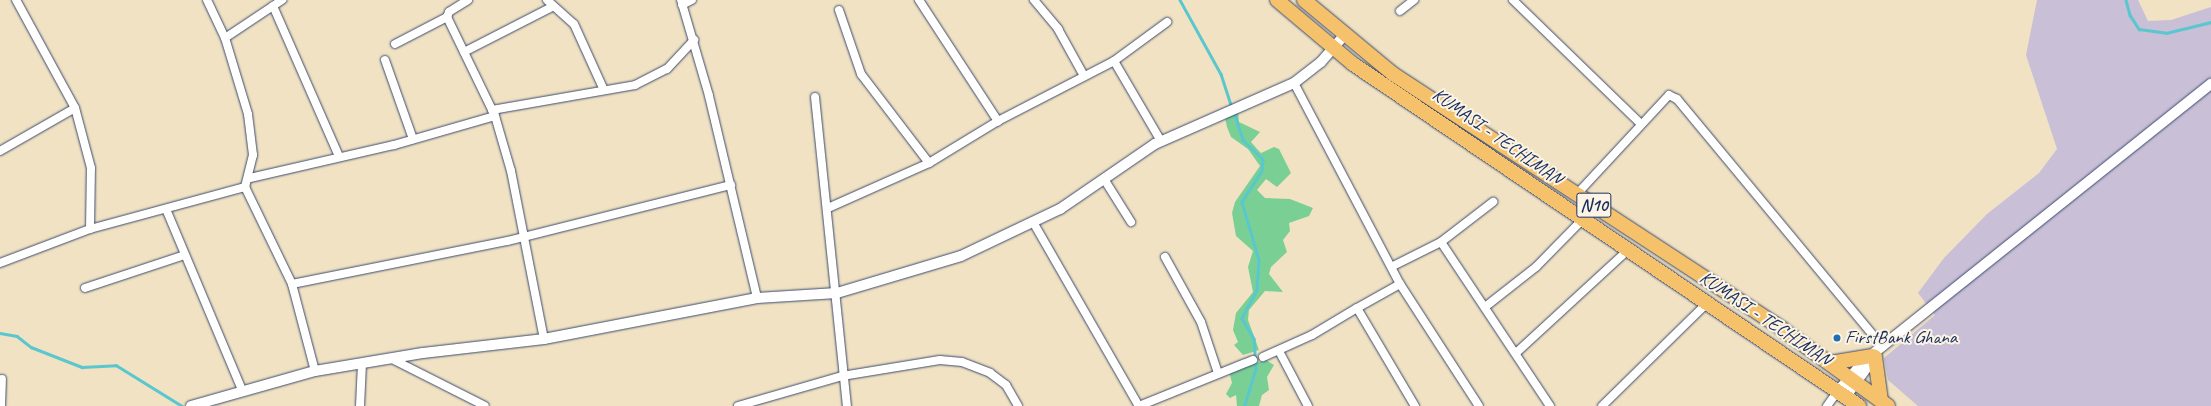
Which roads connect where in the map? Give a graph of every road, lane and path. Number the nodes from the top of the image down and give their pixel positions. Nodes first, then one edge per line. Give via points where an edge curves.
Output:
1 (16, 0) edge
2 (207, 0) edge
3 (282, 0) edge
4 (468, 0) edge
5 (692, 0) edge
6 (919, 0) edge
7 (1034, 0) edge
8 (1277, 0) edge
9 (1304, 0) edge
10 (1414, 0) edge
11 (1513, 0) edge
12 (681, 2) edge
13 (549, 3) edge
14 (273, 6) junction
15 (839, 10) dead end
16 (1400, 11) dead end
17 (447, 17) junction
18 (1167, 22) dead end
19 (1344, 36) junction
20 (225, 38) junction
21 (694, 40) junction
22 (395, 44) dead end
23 (1334, 48) junction
24 (464, 52) junction
25 (385, 60) dead end
26 (1114, 61) junction
27 (1084, 76) junction
28 (1294, 83) junction
29 (2211, 84) edge
30 (1400, 87) junction
31 (604, 90) junction
32 (815, 97) dead end
33 (75, 108) junction
34 (493, 113) junction
35 (998, 121) junction
36 (1641, 124) junction
37 (413, 139) junction
38 (1161, 141) junction
39 (0, 151) edge
40 (339, 156) junction
41 (929, 163) junction
42 (250, 178) junction
43 (1104, 179) junction
44 (730, 185) junction
45 (245, 187) junction
46 (1577, 194) junction
47 (1493, 202) dead end
48 (828, 208) junction
49 (166, 209) junction
50 (1582, 220) junction
51 (1033, 222) junction
52 (1131, 222) dead end
53 (90, 229) junction
54 (522, 238) junction
55 (1441, 242) junction
56 (1628, 250) junction
57 (185, 254) junction
58 (1165, 257) dead end
59 (0, 263) edge
60 (1393, 266) junction
61 (292, 284) junction
62 (1400, 284) junction
63 (85, 288) dead end
64 (837, 293) junction
65 (757, 298) junction
66 (1707, 303) junction
67 (1485, 307) junction
68 (1357, 308) junction
69 (544, 339) junction
70 (1280, 351) junction
71 (1516, 353) junction
72 (1877, 353) junction
73 (1262, 357) dead end
74 (390, 358) junction
75 (1253, 360) dead end
76 (362, 363) junction
77 (1830, 363) junction
78 (315, 371) junction
79 (1218, 373) junction
80 (842, 376) junction
81 (2, 379) dead end
82 (1853, 379) junction
83 (242, 390) junction
84 (1842, 393) junction
85 (1884, 404) edge
86 (194, 405) edge
87 (1, 406) edge
88 (360, 406) edge
89 (485, 406) edge
90 (738, 406) edge
91 (847, 406) edge
92 (1018, 406) edge
93 (1139, 406) edge
94 (1308, 406) edge
95 (1415, 406) edge
96 (1478, 406) edge
97 (1550, 406) edge
98 (1602, 406) edge
99 (1826, 406) edge
100 (1860, 406) edge

1 - 33 street
2 - 20 street
3 - 14 street
4 - 17 street via 449,12
5 - 12 street
6 - 35 street
7 - 27 street via 1058,29
8 - 23 highway, KUMASI - TECHIMAN / N10
9 - 19 highway, N10
10 - 16 street
11 - 36 street
12 - 21 street
13 - 24 street
13 - 31 street via 574,24
14 - 20 street
14 - 40 street
15 - 41 street via 860,74
17 - 22 street
17 - 24 street
18 - 26 street
19 - 23 street
19 - 30 highway, N10
20 - 42 street via 248,114 253,155
21 - 31 street via 667,68 635,85
21 - 44 street
23 - 28 street
23 - 30 highway, KUMASI - TECHIMAN / N10
24 - 34 street
25 - 37 street
26 - 27 street
26 - 38 street
27 - 35 street
28 - 38 street via 1226,110
28 - 60 street
29 - 72 street
30 - 46 highway, N10
30 - 50 highway, KUMASI - TECHIMAN / N10
31 - 34 street
32 - 48 street
33 - 39 street
33 - 53 street via 91,168
34 - 37 street
34 - 54 street via 511,171
35 - 41 street
36 - 46 street
36 - 72 street via 1669,95 1677,99
37 - 40 street
38 - 43 street
40 - 42 street
41 - 48 street
42 - 45 street
43 - 51 street
43 - 52 street
44 - 54 street
44 - 65 street
45 - 49 street
45 - 61 street
46 - 77 highway, N10
47 - 55 street
48 - 64 street
49 - 53 street
49 - 57 street
50 - 56 highway, KUMASI - TECHIMAN / N10
50 - 67 street via 1536,267
51 - 64 street via 961,256
51 - 93 street
53 - 59 street
54 - 61 street
54 - 69 street
55 - 60 street
55 - 67 street
56 - 66 highway, KUMASI - TECHIMAN / N10
56 - 71 street
57 - 63 street
57 - 83 street
58 - 79 street via 1201,322
60 - 62 street
61 - 78 street
62 - 68 street
62 - 96 street
64 - 65 street
64 - 80 street
65 - 69 street
66 - 84 highway, KUMASI - TECHIMAN / N10
66 - 98 street
67 - 71 street
68 - 70 street
68 - 95 street
69 - 74 street
70 - 73 street
70 - 94 street
71 - 97 street
72 - 77 highway
72 - 82 street
72 - 85 highway
74 - 76 street
74 - 89 street
75 - 79 street
76 - 78 street
76 - 88 street
77 - 82 highway, N10
78 - 83 street
79 - 93 street
80 - 90 street
80 - 91 street
80 - 92 street via 940,360 962,362 998,377
81 - 87 street
82 - 84 street
82 - 85 highway, N10
83 - 86 street
84 - 99 street
84 - 100 highway, KUMASI - TECHIMAN / N10

